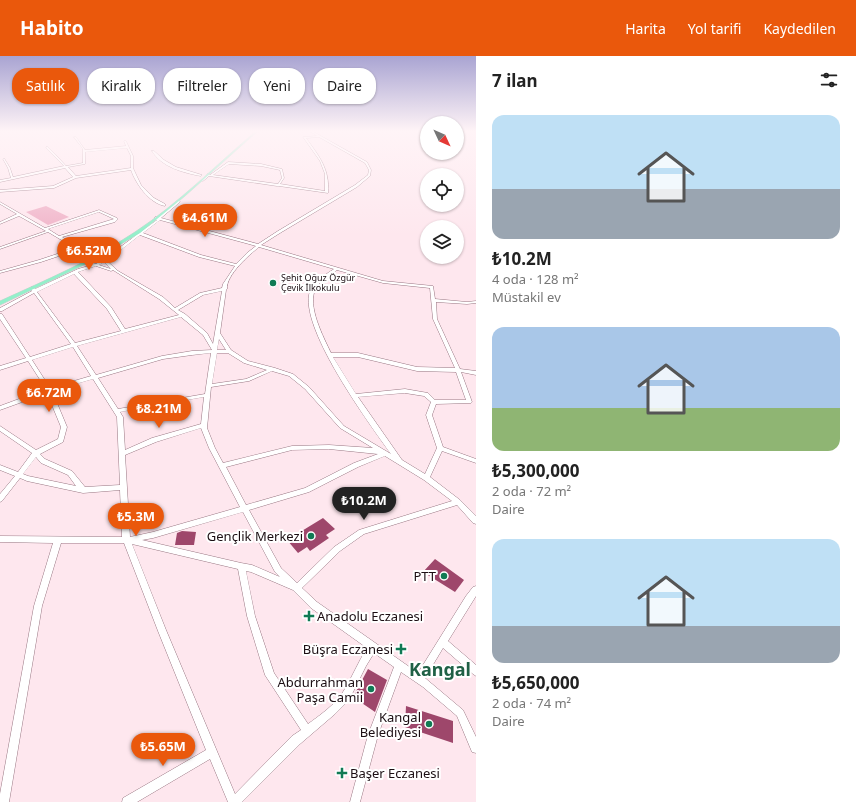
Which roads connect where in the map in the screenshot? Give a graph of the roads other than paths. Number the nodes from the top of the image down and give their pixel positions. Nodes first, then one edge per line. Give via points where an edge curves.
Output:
1 (8, 166) edge
2 (71, 166) edge
3 (132, 166) edge
4 (172, 166) edge
5 (212, 166) edge
6 (218, 166) edge
7 (224, 166) edge
8 (264, 166) edge
9 (323, 166) edge
10 (368, 166) edge
11 (65, 167) junction
12 (132, 169) junction
13 (201, 175) junction
14 (210, 176) junction
15 (74, 177) junction
16 (12, 178) junction
17 (0, 181) edge
18 (278, 186) junction
19 (0, 191) edge
20 (0, 203) edge
21 (164, 205) junction
22 (20, 214) junction
23 (158, 219) junction
24 (0, 223) edge
25 (46, 230) junction
26 (141, 234) junction
27 (59, 237) junction
28 (258, 245) junction
29 (0, 248) edge
30 (78, 248) junction
31 (92, 254) junction
32 (99, 256) junction
33 (86, 260) junction
34 (104, 262) junction
35 (95, 264) junction
36 (237, 266) junction
37 (336, 269) junction
38 (0, 272) edge
39 (75, 272) junction
40 (117, 272) junction
41 (33, 289) junction
42 (225, 289) junction
43 (0, 297) edge
44 (433, 300) junction
45 (476, 302) edge
46 (0, 303) edge
47 (176, 309) junction
48 (0, 310) edge
49 (0, 315) edge
50 (183, 315) junction
51 (124, 331) junction
52 (218, 334) junction
53 (74, 345) junction
54 (228, 351) junction
55 (214, 352) junction
56 (330, 355) junction
57 (29, 360) junction
58 (0, 368) edge
59 (273, 369) junction
60 (458, 370) junction
61 (476, 373) edge
62 (95, 377) junction
63 (209, 386) junction
64 (49, 390) junction
65 (207, 395) junction
66 (354, 396) junction
67 (434, 402) junction
68 (0, 408) edge
69 (116, 410) junction
70 (204, 425) junction
71 (0, 428) edge
72 (440, 448) junction
73 (36, 453) junction
74 (386, 453) junction
75 (122, 454) junction
76 (476, 461) edge
77 (402, 464) junction
78 (222, 466) junction
79 (0, 467) edge
80 (20, 475) junction
81 (426, 478) junction
82 (123, 487) junction
83 (83, 490) junction
84 (0, 499) edge
85 (458, 502) junction
86 (245, 508) junction
87 (476, 521) edge
88 (0, 539) edge
89 (58, 540) junction
90 (126, 540) junction
91 (241, 566) junction
92 (297, 588) junction
93 (476, 590) edge
94 (443, 642) junction
95 (374, 647) junction
96 (399, 665) junction
97 (476, 671) edge
98 (419, 679) junction
99 (307, 732) junction
100 (476, 748) edge
101 (212, 752) junction
102 (4, 802) edge
103 (127, 802) edge
104 (233, 802) edge
105 (355, 802) edge

1 - 16 street
2 - 11 street
3 - 12 street
4 - 13 street via 190,174
5 - 13 main road
6 - 23 main road
7 - 14 street
8 - 18 street via 281,170 283,178
9 - 18 street via 327,192
10 - 28 street via 369,175 356,186
11 - 15 street
11 - 16 street
12 - 15 street
12 - 21 street via 145,192
13 - 21 main road
14 - 18 street
14 - 23 street via 208,175
15 - 19 street via 61,185
16 - 17 street
20 - 22 street
21 - 31 main road via 151,217
22 - 24 street
22 - 25 street
23 - 26 street
23 - 28 street
23 - 32 main road
25 - 27 street
25 - 27 street via 99,211 116,219
25 - 29 street
26 - 34 street via 112,253
26 - 36 street via 200,256
27 - 30 street
28 - 36 street
28 - 37 street
30 - 31 street
30 - 33 street
30 - 38 street
31 - 32 street
31 - 33 main road
32 - 33 main road
32 - 34 street
33 - 35 street
33 - 41 main road
33 - 43 main road
34 - 35 street
34 - 40 street
35 - 39 street
35 - 40 street
36 - 42 street via 230,274
37 - 44 street via 395,284 432,287
37 - 56 street via 319,282 312,294 310,307 314,324
39 - 41 street
39 - 51 street via 105,304
40 - 47 street
41 - 46 main road
41 - 48 street
41 - 53 street
42 - 47 street via 202,294
42 - 52 street
44 - 45 street
44 - 60 street via 435,319
47 - 50 street
49 - 57 street
50 - 51 street
50 - 55 street via 206,334
51 - 53 street
52 - 54 street
52 - 55 street
53 - 57 street
53 - 62 street
54 - 55 street
54 - 59 street via 246,362
55 - 62 street via 162,358
55 - 63 street
56 - 60 street via 358,355 417,369
56 - 66 street
57 - 58 street
57 - 64 street
59 - 63 street via 247,380
59 - 74 street via 291,375 307,388 342,427
60 - 61 street
60 - 67 street via 469,402
62 - 64 street
62 - 69 street
63 - 65 street
64 - 68 street
64 - 73 street via 64,427 61,440
65 - 69 street
65 - 70 street
66 - 67 street via 405,391 426,394
66 - 77 street
67 - 72 street via 429,415
69 - 75 street via 120,417
70 - 75 street via 154,440
70 - 78 street
71 - 73 street
72 - 76 street
72 - 81 street
73 - 80 street
73 - 83 street via 43,461 70,473
74 - 77 street
74 - 78 street via 329,447 292,448
74 - 86 street via 307,490
75 - 82 street
77 - 81 street
78 - 86 street
79 - 80 street
80 - 83 street
80 - 84 street
81 - 85 street
82 - 83 street
82 - 90 street
85 - 87 street
85 - 92 street via 362,532 338,549
86 - 90 street via 153,535
86 - 92 street via 278,570
88 - 89 street
89 - 90 street
89 - 102 street via 38,606
90 - 91 street
90 - 101 street
91 - 92 street
91 - 99 street via 251,616 270,675
92 - 95 street via 314,605
93 - 94 street
94 - 97 street
94 - 98 street
95 - 96 street
95 - 99 street via 346,697
96 - 98 street
96 - 105 street via 373,735
98 - 100 street via 460,713
99 - 104 street
101 - 103 street
101 - 104 street

